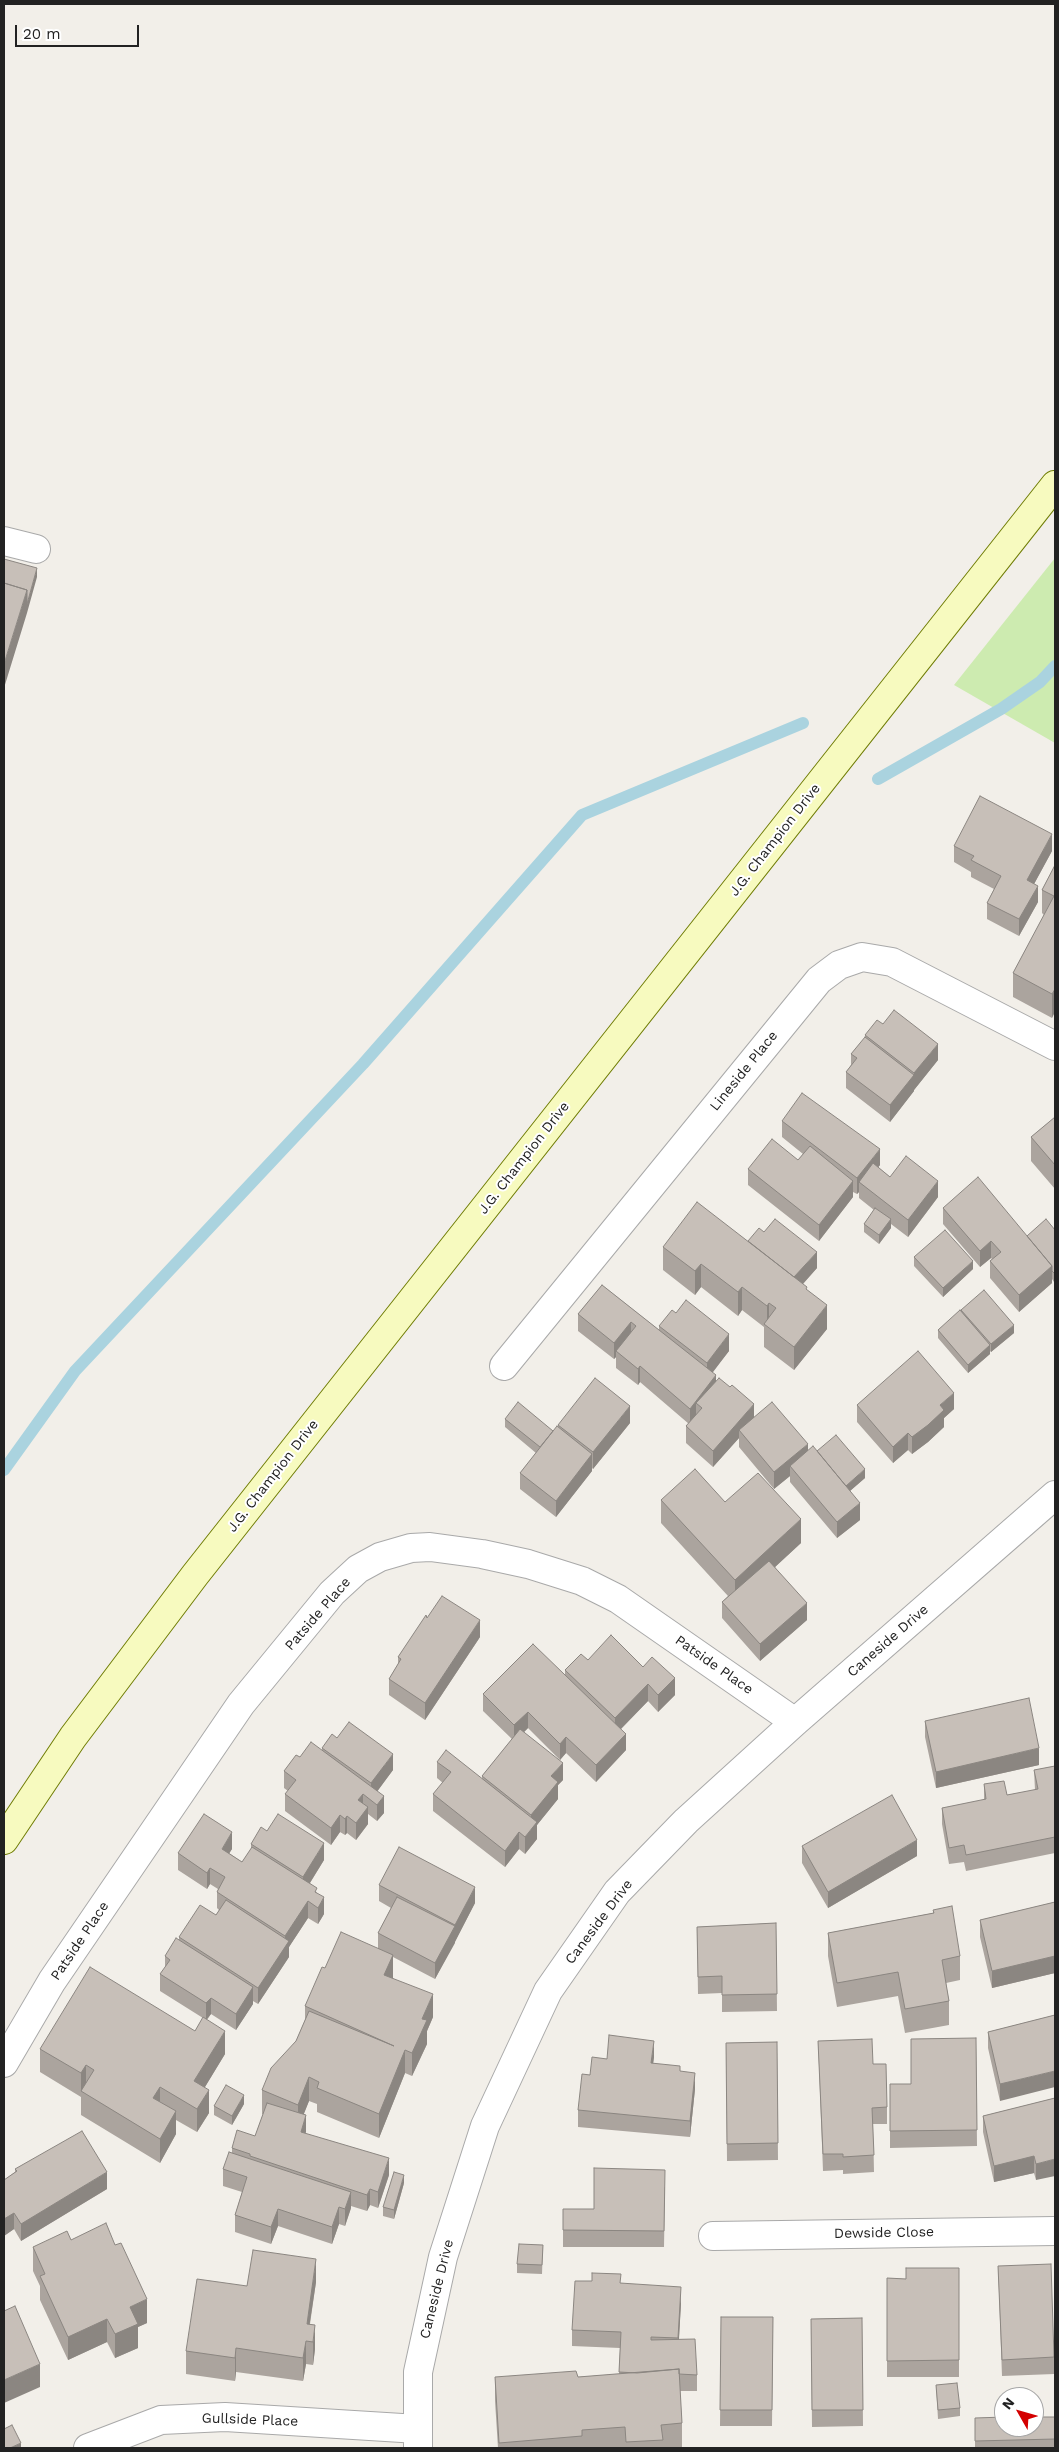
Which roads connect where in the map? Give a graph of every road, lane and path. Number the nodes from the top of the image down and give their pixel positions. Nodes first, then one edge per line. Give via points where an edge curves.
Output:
1 (1055, 485) edge
2 (4, 541) edge
3 (36, 549) dead end
4 (1055, 1046) edge
5 (504, 1366) dead end
6 (1055, 1495) edge
7 (795, 1722) junction
8 (4, 1840) edge
9 (4, 2063) edge
10 (1055, 2231) edge
11 (713, 2236) dead end
12 (418, 2439) edge
13 (88, 2448) edge

1 - 8 main road, J.G. Champion Drive via 194,1575 73,1737
2 - 3 street
4 - 5 street, Lineside Place via 892,962 862,957 839,965 818,980
6 - 7 street, Caneside Drive
7 - 9 street, Patside Place via 618,1599 582,1581 519,1562 430,1547 411,1548 380,1557 358,1569 332,1593 241,1704 52,1981
7 - 12 street, Caneside Drive via 686,1821 617,1892 548,1991 485,2126 443,2257 418,2372
10 - 11 street, Dewside Close
12 - 13 street, Gullside Place via 225,2417 161,2420

